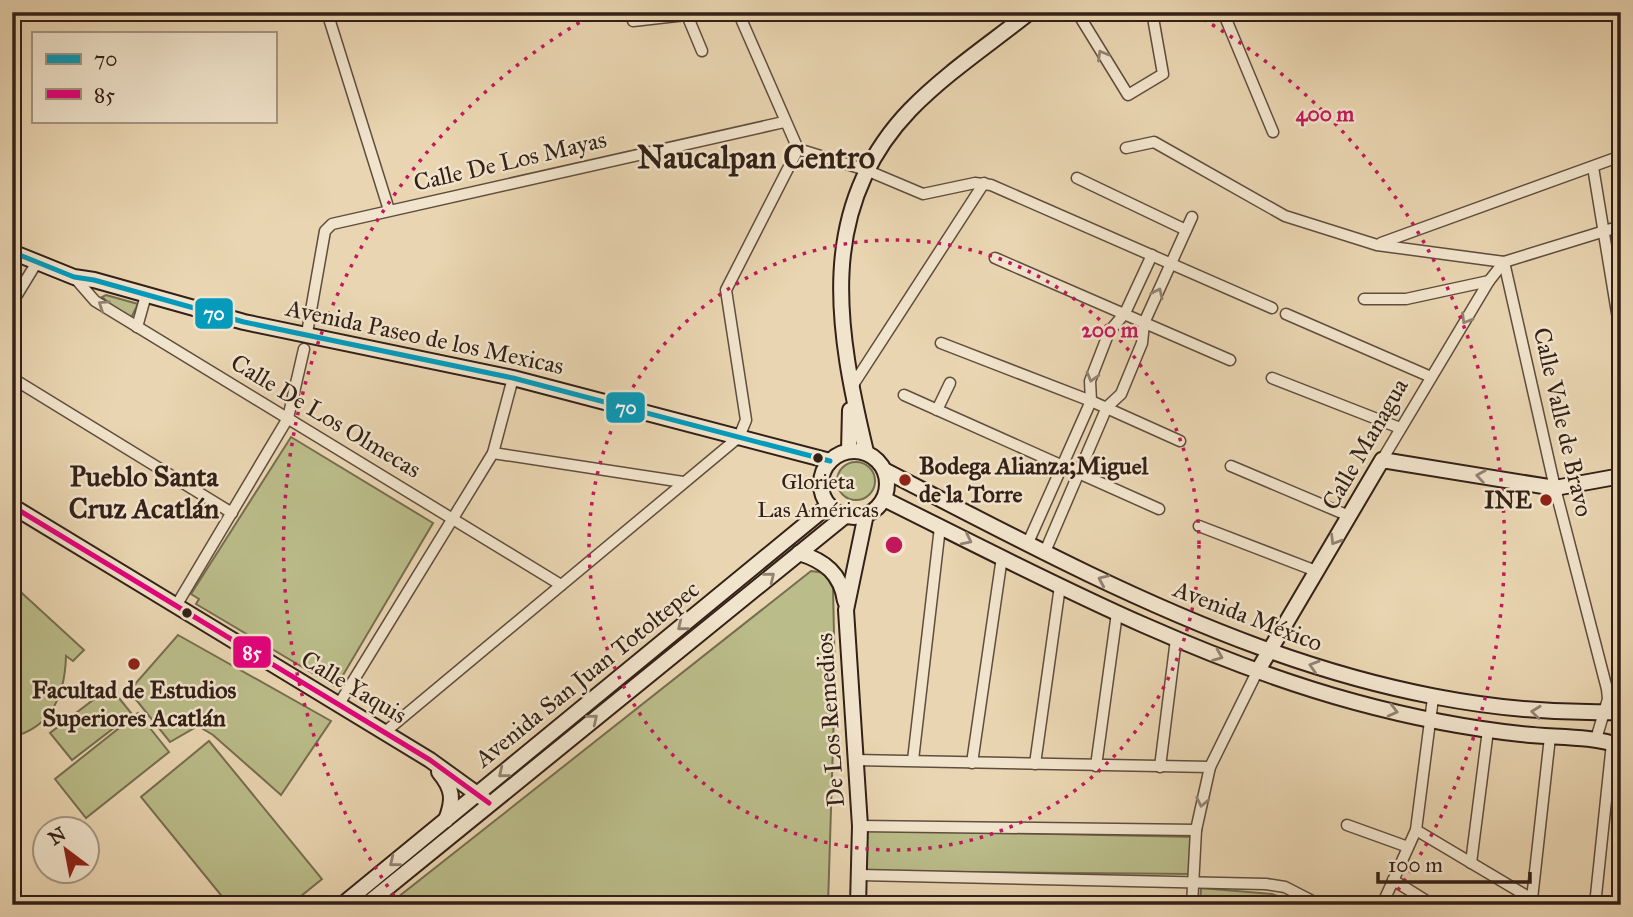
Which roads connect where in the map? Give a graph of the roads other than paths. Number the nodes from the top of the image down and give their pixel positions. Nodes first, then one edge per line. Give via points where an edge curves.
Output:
1 (327, 12) edge
2 (712, 12) edge
3 (738, 12) edge
4 (1030, 12) edge
5 (1077, 12) edge
6 (1152, 12) edge
7 (1223, 12) edge
8 (687, 15) junction
9 (633, 21) dead end
10 (702, 51) dead end
11 (784, 122) junction
12 (1273, 132) dead end
13 (1126, 148) dead end
14 (798, 149) junction
15 (1621, 156) edge
16 (1593, 167) junction
17 (866, 170) junction
18 (1077, 178) dead end
19 (984, 183) junction
20 (388, 210) junction
21 (1192, 216) dead end
22 (1621, 226) edge
23 (1186, 230) junction
24 (1604, 231) junction
25 (1377, 244) junction
26 (12, 252) edge
27 (1152, 255) junction
28 (995, 258) dead end
29 (37, 262) junction
30 (1504, 262) junction
31 (1172, 264) junction
32 (74, 277) junction
33 (1489, 281) junction
34 (146, 295) junction
35 (1364, 299) dead end
36 (12, 303) edge
37 (1272, 308) dead end
38 (1125, 313) junction
39 (1286, 314) dead end
40 (1144, 323) junction
41 (137, 327) junction
42 (307, 333) junction
43 (1621, 337) edge
44 (941, 343) dead end
45 (304, 349) dead end
46 (1230, 360) dead end
47 (1431, 377) junction
48 (12, 378) edge
49 (513, 378) junction
50 (1272, 378) dead end
51 (950, 383) dead end
52 (851, 388) junction
53 (904, 395) dead end
54 (1090, 401) junction
55 (1107, 407) junction
56 (937, 410) junction
57 (288, 418) junction
58 (1400, 428) junction
59 (739, 437) junction
60 (1180, 442) dead end
61 (849, 451) junction
62 (866, 452) junction
63 (493, 453) junction
64 (1382, 460) junction
65 (830, 461) junction
66 (1063, 464) junction
67 (1231, 466) dead end
68 (886, 471) junction
69 (1080, 471) junction
70 (1621, 476) edge
71 (683, 482) junction
72 (1555, 488) junction
73 (884, 499) junction
74 (829, 505) junction
75 (12, 506) edge
76 (1159, 509) dead end
77 (232, 513) junction
78 (856, 515) junction
79 (1349, 516) junction
80 (452, 518) junction
81 (1199, 526) dead end
82 (940, 527) junction
83 (1027, 545) junction
84 (799, 553) junction
85 (1044, 554) junction
86 (1002, 557) junction
87 (1316, 571) junction
88 (561, 584) junction
89 (1060, 586) junction
90 (1158, 605) junction
91 (176, 606) junction
92 (846, 610) junction
93 (1116, 613) junction
94 (1150, 628) junction
95 (1176, 639) junction
96 (1267, 652) junction
97 (1256, 672) junction
98 (1433, 698) junction
99 (339, 704) junction
100 (1604, 712) junction
101 (1621, 712) edge
102 (1431, 720) junction
103 (1621, 724) edge
104 (1488, 730) junction
105 (385, 732) junction
106 (1550, 737) junction
107 (1596, 739) junction
108 (1616, 744) edge
109 (430, 760) junction
110 (855, 760) junction
111 (912, 760) junction
112 (972, 762) junction
113 (1035, 764) junction
114 (1096, 766) junction
115 (1210, 766) junction
116 (1160, 767) junction
117 (483, 799) junction
118 (446, 820) junction
119 (1348, 825) dead end
120 (860, 826) junction
121 (1196, 830) junction
122 (1416, 830) junction
123 (1408, 847) junction
124 (1471, 863) junction
125 (860, 875) junction
126 (1393, 880) junction
127 (1194, 882) junction
128 (1532, 899) junction
129 (342, 905) edge
130 (366, 905) edge
131 (858, 905) edge
132 (1192, 905) edge
133 (1321, 905) edge
134 (1382, 905) edge
135 (1433, 905) edge
136 (1542, 905) edge
137 (1595, 905) edge

1 - 20 street
2 - 8 street
3 - 11 street
4 - 17 main road via 909,111
6 -> 5 street via 1163,74 1128,95
7 - 12 street
8 - 9 street
8 - 10 street
11 - 14 street
11 - 20 street, Calle De Los Mayas
13 - 25 street via 1154,142 1285,216
14 - 17 street
14 - 59 street via 726,289 746,420
15 - 16 street
16 - 24 street
16 - 25 street
17 - 19 street via 923,194
17 - 52 main road via 845,234 840,273 840,310
18 - 23 street
19 - 27 street
19 - 52 street
20 - 42 street, Calle De Los Mayas via 327,226
21 - 23 street
22 - 24 street
23 - 31 street
24 - 30 street
24 - 43 street
25 - 30 street
26 - 29 main road, Avenida Paseo de los Mexicas
27 - 31 street
27 - 38 street
28 - 38 street
29 - 32 main road, Avenida Paseo de los Mexicas
29 - 36 street
30 - 33 street, Calle Managua
30 - 72 street, Calle Valle de Bravo
31 - 37 street
40 -> 31 street
32 - 34 main road, Avenida Paseo de los Mexicas
41 -> 32 street, Calle De Los Olmecas via 96,301
33 - 35 street via 1406,299
33 -> 47 street, Calle Managua
34 - 41 street
34 - 42 main road, Avenida Paseo de los Mexicas via 244,322
38 - 40 street
38 -> 54 street via 1109,332 1089,388
39 - 47 street
40 - 46 street
40 - 55 street via 1142,343 1121,394
41 - 57 street, Calle De Los Olmecas
42 - 49 main road, Avenida Paseo de los Mexicas
44 - 54 street
45 - 57 street
47 - 58 street, Calle Managua
48 - 77 street
49 - 59 main road, Avenida Paseo de los Mexicas
49 - 63 street
50 - 58 street
51 - 56 street
52 - 61 main road
52 - 62 main road
53 - 56 street
54 - 55 street
54 - 66 street
55 - 60 street
55 - 69 street
56 - 66 street
57 - 77 street
57 - 80 street, Calle De Los Olmecas
58 - 64 street, Calle Managua
59 - 65 main road, Avenida Paseo de los Mexicas
59 - 71 street
61 - 62 main road
61 - 65 main road
62 - 68 main road
63 - 71 street
63 - 80 street
72 -> 64 main road
64 - 79 main road, Calle Managua
65 - 74 main road via 821,483
66 - 69 street
66 - 83 street
67 - 79 street
68 - 73 main road
68 - 83 main road, Avenida México
69 - 76 street
69 - 85 street
70 - 72 main road
71 - 88 street
72 - 100 street, Calle Valle de Bravo via 1607,689
73 - 78 main road via 874,510
73 - 82 main road, Avenida México
74 - 78 main road
74 -> 117 main road, Avenida San Juan Totoltepec
75 - 91 main road, Calle Yaquis
77 - 91 street
78 - 84 main road, Avenida San Juan Totoltepec
78 - 92 main road, De Los Remedios via 860,533
79 -> 87 main road, Calle Managua
80 - 88 street, Calle De Los Olmecas
80 - 99 street
81 - 87 street
82 -> 86 main road, Avenida México
82 - 111 street
83 - 85 main road, Avenida México
84 - 92 main road via 831,569 839,580
117 -> 84 main road, Avenida San Juan Totoltepec
90 -> 85 main road, Avenida México
86 - 89 main road, Avenida México
86 - 112 street
87 - 96 main road, Calle Managua
88 - 105 street
89 - 93 main road, Avenida México
89 - 113 street
90 - 94 main road
90 - 96 main road, Avenida México
91 - 99 main road, Calle Yaquis
92 - 110 main road, De Los Remedios
93 - 94 main road, Avenida México
93 - 114 street
94 - 95 main road, Avenida México
95 -> 97 main road, Avenida México
95 - 116 street
96 - 97 main road, Calle Managua
98 -> 96 main road, Avenida México
97 -> 102 main road, Avenida México
97 - 115 street
100 -> 98 main road, Avenida México via 1548,713
98 - 102 street
99 - 105 main road, Calle Yaquis
100 - 101 main road, Avenida México
100 - 103 main road
100 - 107 street, Calle Valle de Bravo
102 - 104 main road, Avenida México
102 - 122 street
104 - 106 main road, Avenida México
104 - 124 street
105 - 109 main road, Calle Yaquis
106 - 107 main road, Avenida México
106 - 128 street
107 - 108 main road, Avenida México
108 - 137 street
109 - 117 main road, Calle Yaquis
109 - 118 main road via 452,790
110 - 111 street
110 - 120 main road, De Los Remedios
111 - 112 street
112 - 113 street
113 - 114 street
114 - 116 street
115 - 116 street
115 -> 121 street
117 - 118 main road, Avenida San Juan Totoltepec
117 - 130 main road, Avenida San Juan Totoltepec
118 -> 129 main road, Avenida San Juan Totoltepec
119 - 123 street
120 - 121 street
120 - 125 main road, De Los Remedios
121 - 127 street
122 - 123 street
122 - 124 street
123 - 126 street
124 - 128 street
125 - 127 street
125 - 131 main road, De Los Remedios
126 - 134 street
126 - 135 street
127 - 132 street
127 - 133 street via 1285,887
128 - 136 street

